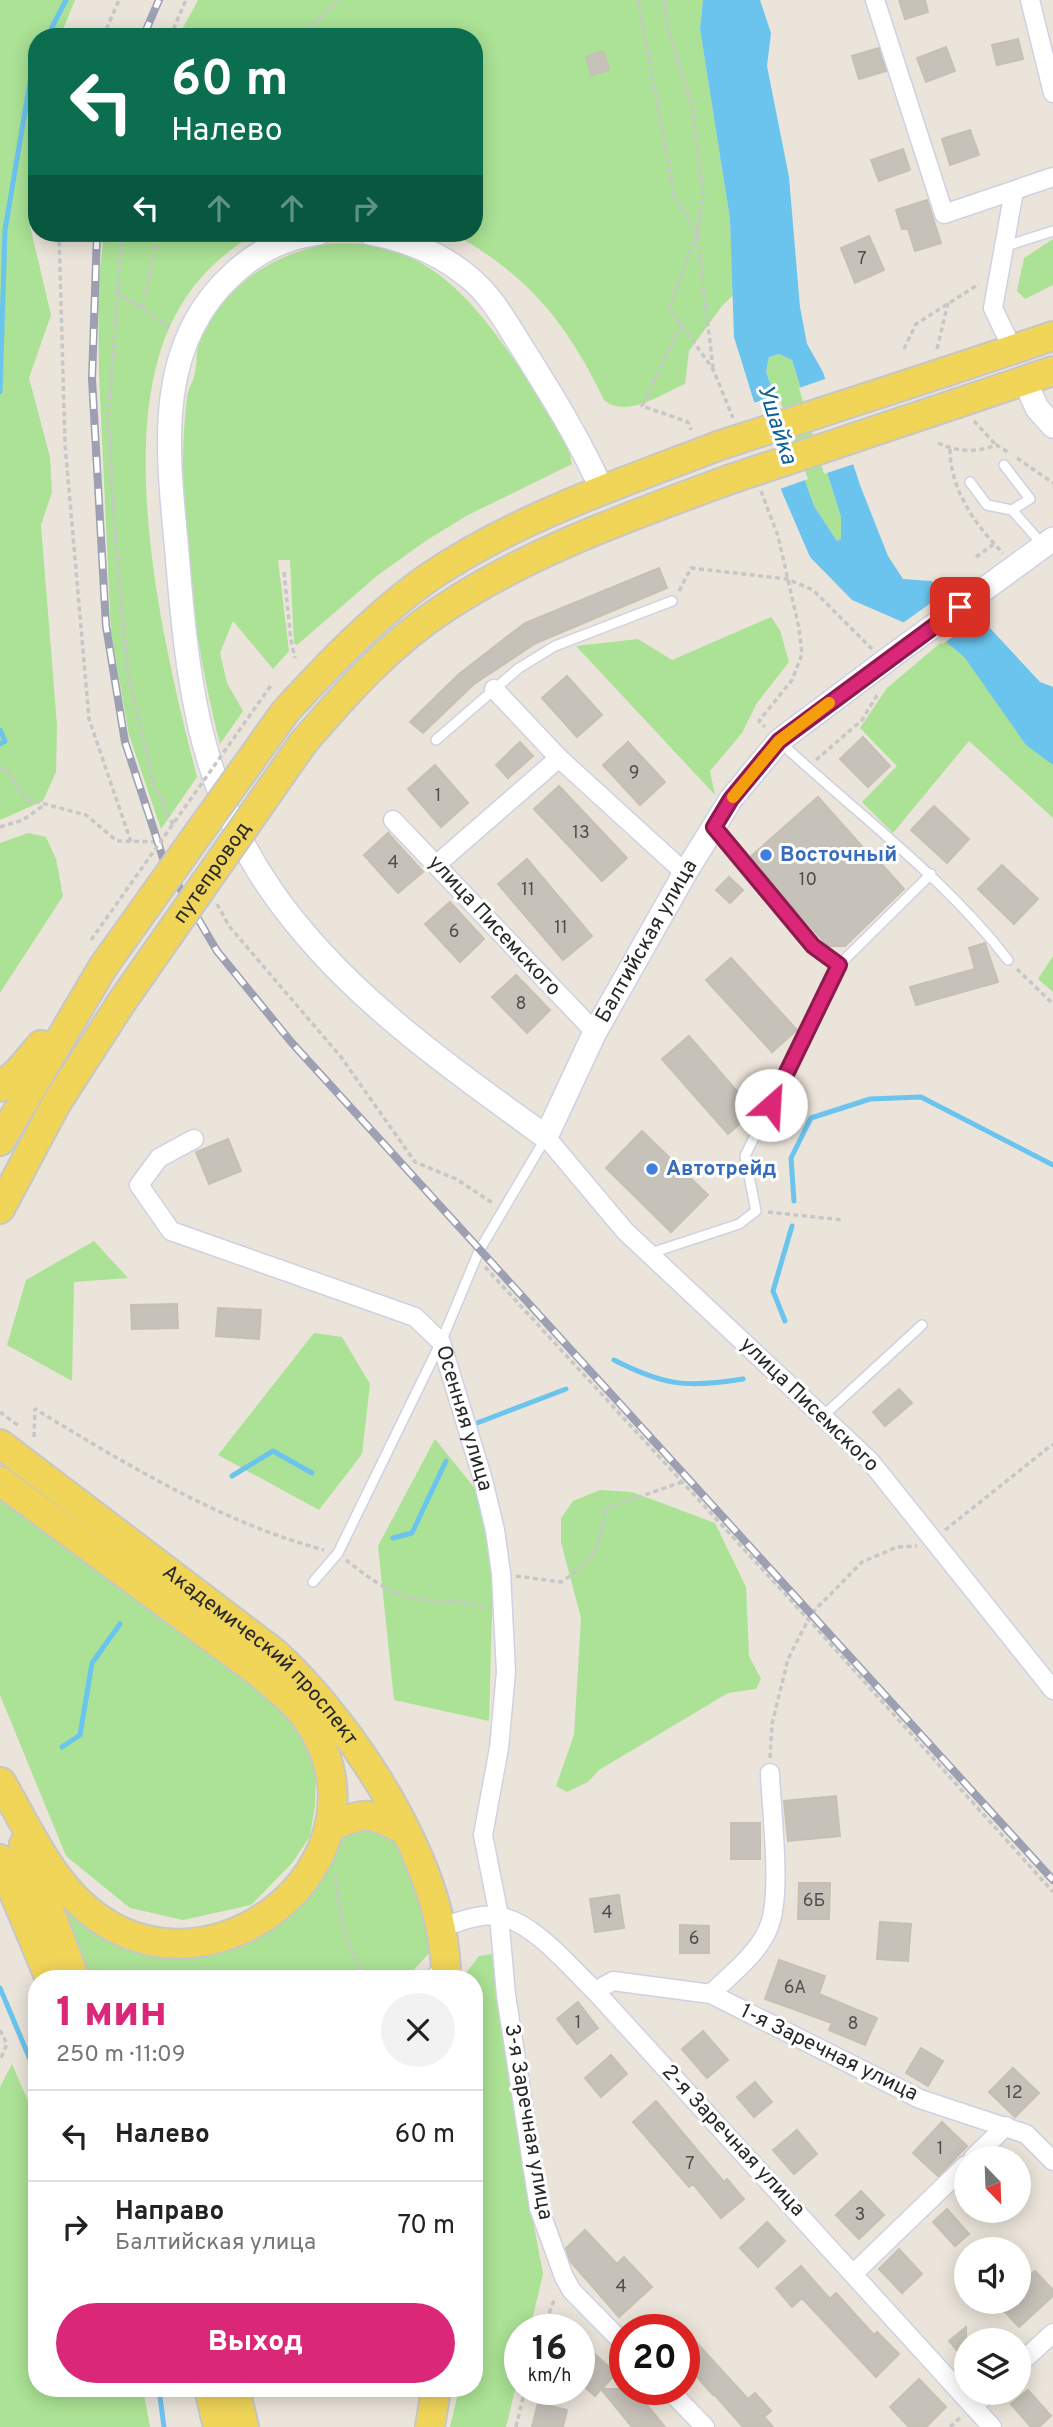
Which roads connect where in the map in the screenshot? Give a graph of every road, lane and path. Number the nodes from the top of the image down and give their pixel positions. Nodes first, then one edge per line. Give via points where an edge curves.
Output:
1 (119, 0) edge
2 (186, 0) edge
3 (338, 0) edge
4 (638, 0) edge
5 (664, 0) edge
6 (875, 0) edge
7 (1030, 0) edge
8 (107, 28) edge
9 (174, 28) edge
10 (309, 28) edge
11 (1053, 93) edge
12 (1053, 177) edge
13 (1014, 191) junction
14 (1053, 230) edge
15 (696, 233) junction
16 (59, 242) edge
17 (121, 242) edge
18 (157, 242) edge
19 (282, 242) edge
20 (405, 242) edge
21 (1006, 246) junction
22 (980, 284) dead end
23 (948, 303) junction
24 (142, 308) junction
25 (681, 325) junction
26 (1053, 336) edge
27 (186, 338) junction
28 (904, 349) dead end
29 (1013, 350) junction
30 (942, 360) junction
31 (713, 369) junction
32 (1053, 371) edge
33 (1025, 381) junction
34 (965, 411) junction
35 (1053, 426) edge
36 (691, 430) dead end
37 (727, 437) junction
38 (996, 445) dead end
39 (1004, 465) dead end
40 (970, 482) dead end
41 (760, 488) dead end
42 (602, 491) junction
43 (1012, 510) junction
44 (1049, 543) edge
45 (994, 544) dead end
46 (976, 557) dead end
47 (284, 572) dead end
48 (788, 579) junction
49 (672, 601) joint
50 (873, 650) dead end
51 (296, 658) dead end
52 (886, 682) dead end
53 (272, 684) dead end
54 (494, 689) junction
55 (436, 740) dead end
56 (779, 741) junction
57 (559, 758) junction
58 (0, 767) edge
59 (808, 768) junction
60 (45, 804) junction
61 (393, 820) dead end
62 (0, 827) edge
63 (714, 827) junction
64 (131, 842) junction
65 (170, 842) dead end
66 (436, 865) junction
67 (685, 873) junction
68 (931, 874) junction
69 (90, 940) dead end
70 (1008, 960) joint
71 (839, 965) junction
72 (96, 978) junction
73 (1053, 1004) edge
74 (595, 1032) junction
75 (0, 1087) edge
76 (546, 1137) junction
77 (194, 1139) dead end
78 (0, 1141) edge
79 (0, 1209) edge
80 (756, 1211) junction
81 (843, 1220) dead end
82 (648, 1254) junction
83 (476, 1257) junction
84 (922, 1325) dead end
85 (441, 1342) junction
86 (0, 1412) edge
87 (823, 1416) junction
88 (16, 1440) edge
89 (1053, 1444) edge
90 (682, 1482) junction
91 (3, 1483) edge
92 (934, 1539) junction
93 (338, 1553) junction
94 (501, 1573) junction
95 (313, 1582) dead end
96 (503, 1614) junction
97 (808, 1619) junction
98 (1053, 1690) edge
99 (770, 1773) joint
100 (1, 1781) edge
101 (329, 1827) junction
102 (404, 1830) junction
103 (0, 1859) edge
104 (333, 1868) dead end
105 (1053, 1892) edge
106 (499, 1916) junction
107 (443, 1927) junction
108 (46, 1970) edge
109 (72, 1970) edge
110 (360, 1970) edge
111 (439, 1970) edge
112 (595, 1991) junction
113 (711, 1994) junction
114 (0, 2029) edge
115 (0, 2060) edge
116 (1006, 2126) junction
117 (985, 2146) edge
118 (1053, 2161) edge
119 (954, 2177) edge
120 (854, 2273) junction
121 (564, 2277) junction
122 (549, 2314) edge
123 (609, 2329) edge
124 (1053, 2333) edge
125 (1031, 2353) edge
126 (211, 2397) edge
127 (237, 2397) edge
128 (435, 2397) edge
129 (521, 2405) edge
130 (684, 2405) edge
131 (973, 2406) joint
132 (218, 2427) edge
133 (244, 2427) edge
134 (430, 2427) edge
135 (516, 2427) edge
136 (705, 2427) edge
137 (992, 2427) edge

1 - 8 path
2 - 9 path
3 - 10 path
4 - 15 path via 674,195
5 - 15 path via 669,33 692,107 703,193
6 - 13 street via 944,214
7 - 11 street
12 - 13 street
13 - 21 street
14 - 21 lane
15 - 25 path via 669,308
15 - 31 path
16 - 64 path via 65,444 89,719
17 - 24 path via 116,291
18 - 24 path
19 - 27 street via 245,262 203,305
20 - 42 street via 439,255 491,299 576,434
21 - 29 street via 993,308
22 - 23 path
23 - 28 path via 916,324
23 - 30 path
24 - 27 path
25 - 31 path
25 - 36 path via 642,406 688,422
26 - 29 main road
27 - 76 street via 177,367 170,429 186,666 212,774 233,823 269,888 345,980 436,1056
29 - 30 main road
30 - 37 main road, bridge
31 - 37 path
32 - 33 main road
33 - 34 main road
33 - 35 street via 1037,408
34 - 38 path
34 - 79 main road, путепровод, bridge via 728,480 545,552 445,608 397,644 350,688 303,743 121,1003 56,1104
37 - 42 main road
39 - 43 lane via 1030,499
40 - 43 lane via 987,506
41 - 48 path
42 - 72 main road, путепровод, bridge via 475,548 426,580 324,669 285,712
43 - 44 lane
44 - 56 street, Балтийская улица, bridge
45 - 46 path
47 - 51 path
48 - 49 path via 691,568
48 - 50 path via 813,590
48 - 56 path via 802,654 792,680 759,721
49 - 54 lane via 555,646
52 - 59 path via 862,720
53 - 69 path, bridge
54 - 55 lane
54 - 57 street
56 - 59 lane
56 - 63 street, Балтийская улица
57 - 66 street
57 - 67 street
58 - 60 path via 26,799
59 - 68 lane
60 - 62 path via 23,820
60 - 64 path via 86,815 117,841
61 - 66 street, улица Писемского
63 - 67 street, Балтийская улица
63 - 71 lane via 813,946
64 - 65 path
66 - 74 street, улица Писемского
67 - 74 street, Балтийская улица
68 - 70 lane via 974,916
68 - 71 lane
70 - 73 path
71 - 80 lane via 745,1156
72 - 75 main road via 18,1072
72 - 78 main road
74 - 76 street, Балтийская улица
76 - 82 street, улица Писемского
76 - 83 lane
77 - 85 street, Осенняя улица via 159,1158 139,1185 171,1231 415,1317
80 - 81 path
80 - 82 lane via 739,1224
82 - 87 street, улица Писемского
83 - 85 lane
83 - 90 path
84 - 87 lane
85 - 93 lane
85 - 94 street, Осенняя улица via 483,1480
86 - 88 path
87 - 92 street, улица Писемского via 870,1461
88 - 93 path via 34,1409 148,1477 279,1538
88 - 102 main road, Академический проспект via 309,1685 372,1771
89 - 92 path
90 - 94 path via 604,1509 601,1538 587,1564 561,1582
90 - 97 path
91 - 101 main road, Академический проспект via 292,1700 326,1759 331,1784
92 - 97 path via 915,1547 897,1547 862,1562
92 - 98 street, улица Писемского
93 - 95 lane
93 - 96 path via 370,1578 408,1597 470,1602
94 - 96 street, Осенняя улица
96 - 106 street, Осенняя улица via 506,1672 499,1748 483,1835
97 - 99 path via 785,1672 772,1724
97 - 105 path
99 - 113 street via 775,1907 769,1929 756,1949
100 - 101 main road via 47,1860 76,1899 105,1922 142,1938 200,1942 257,1923 282,1906 305,1880
100 - 109 main road
101 - 102 main road via 374,1814
102 - 107 main road, Академический проспект
103 - 108 main road
104 - 110 path via 344,1930
106 - 107 street via 468,1918
106 - 112 street, 2-я Заречная улица via 528,1928
106 - 121 street, 3-я Заречная улица via 506,1995 539,2208
107 - 111 main road
112 - 113 street, 1-я Заречная улица via 613,1982
112 - 120 street, 2-я Заречная улица
113 - 116 street, 1-я Заречная улица via 920,2099
114 - 115 path via 7,2044
116 - 117 street
116 - 118 street, 1-я Заречная улица via 1026,2134
119 - 120 street
120 - 131 street, 2-я Заречная улица
121 - 122 path
121 - 123 street, 3-я Заречная улица
124 - 125 street
126 - 132 main road
127 - 133 main road
128 - 134 main road
129 - 135 path
130 - 136 street
131 - 137 street, 2-я Заречная улица

